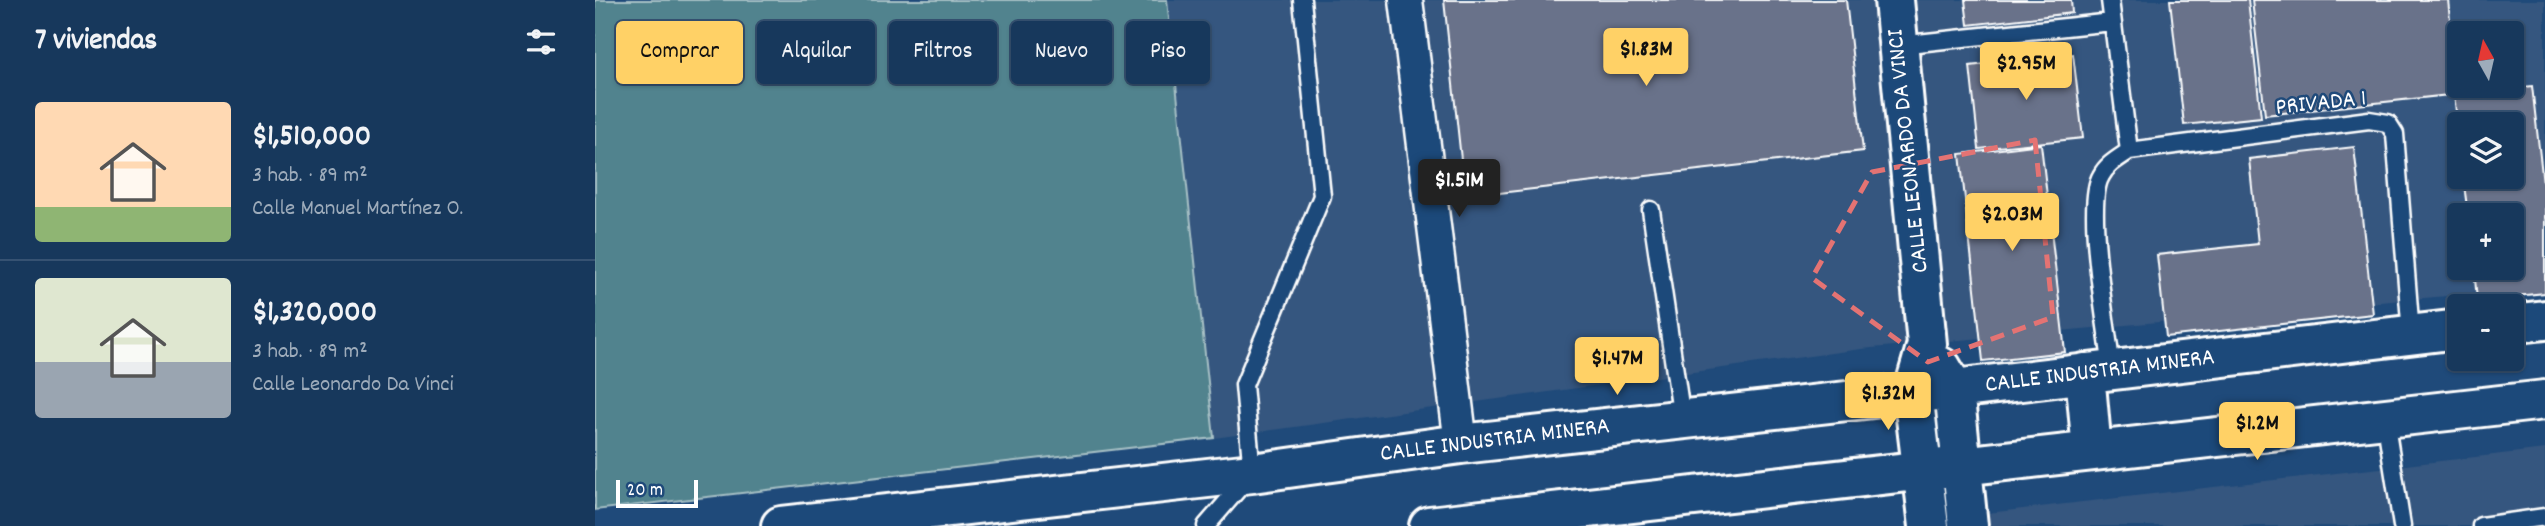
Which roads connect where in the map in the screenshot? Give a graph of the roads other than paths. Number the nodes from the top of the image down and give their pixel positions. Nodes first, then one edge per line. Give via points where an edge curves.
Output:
1 (1302, 0) edge
2 (1406, 0) edge
3 (1894, 0) edge
4 (2110, 0) edge
5 (2112, 22) junction
6 (1899, 46) junction
7 (2129, 151) junction
8 (1651, 210) dead end
9 (2545, 320) edge
10 (2524, 322) edge
11 (2447, 330) edge
12 (2411, 334) junction
13 (1927, 344) junction
14 (2098, 372) junction
15 (1954, 389) junction
16 (1913, 393) junction
17 (2545, 400) edge
18 (2385, 418) junction
19 (1682, 419) junction
20 (1461, 443) junction
21 (2092, 451) junction
22 (1963, 466) junction
23 (1922, 471) junction
24 (1252, 473) junction
25 (2545, 517) edge
26 (862, 522) edge
27 (2526, 523) edge
28 (782, 526) edge
29 (1206, 526) edge
30 (1429, 526) edge
31 (1929, 526) edge
32 (1968, 526) edge
33 (2402, 526) edge
34 (2480, 526) edge

1 - 24 lane via 1322,196 1244,385
2 - 20 street
3 - 6 main road, CALLE LEONARDO DA VINCI
4 - 5 lane
5 - 6 lane
5 - 7 lane
6 - 13 main road, CALLE LEONARDO DA VINCI
7 - 12 lane, PRIVADA 1 via 2369,120 2388,123 2397,150
7 - 14 lane via 2112,162 2094,194
8 - 19 lane
9 - 10 main road
11 - 12 main road, CALLE INDUSTRIA MINERA
12 - 14 main road, CALLE INDUSTRIA MINERA
13 - 15 main road, CALLE LEONARDO DA VINCI
13 - 16 main road, CALLE LEONARDO DA VINCI
14 - 15 main road, CALLE INDUSTRIA MINERA
14 - 21 main road
15 - 16 main road, CALLE INDUSTRIA MINERA
15 - 22 main road, CALLE LEONARDO DA VINCI
16 - 19 main road, CALLE INDUSTRIA MINERA
16 - 23 main road, CALLE LEONARDO DA VINCI
17 - 18 main road
18 - 21 main road
18 - 33 lane
19 - 20 main road, CALLE INDUSTRIA MINERA
20 - 24 main road, CALLE INDUSTRIA MINERA
21 - 22 main road
22 - 23 main road
22 - 32 main road, CALLE LEONARDO DA VINCI
23 - 30 main road
23 - 31 main road, CALLE LEONARDO DA VINCI
24 - 26 main road, CALLE INDUSTRIA MINERA
24 - 29 lane
25 - 27 lane
26 - 28 main road, CALLE INDUSTRIA MINERA
27 - 34 lane

